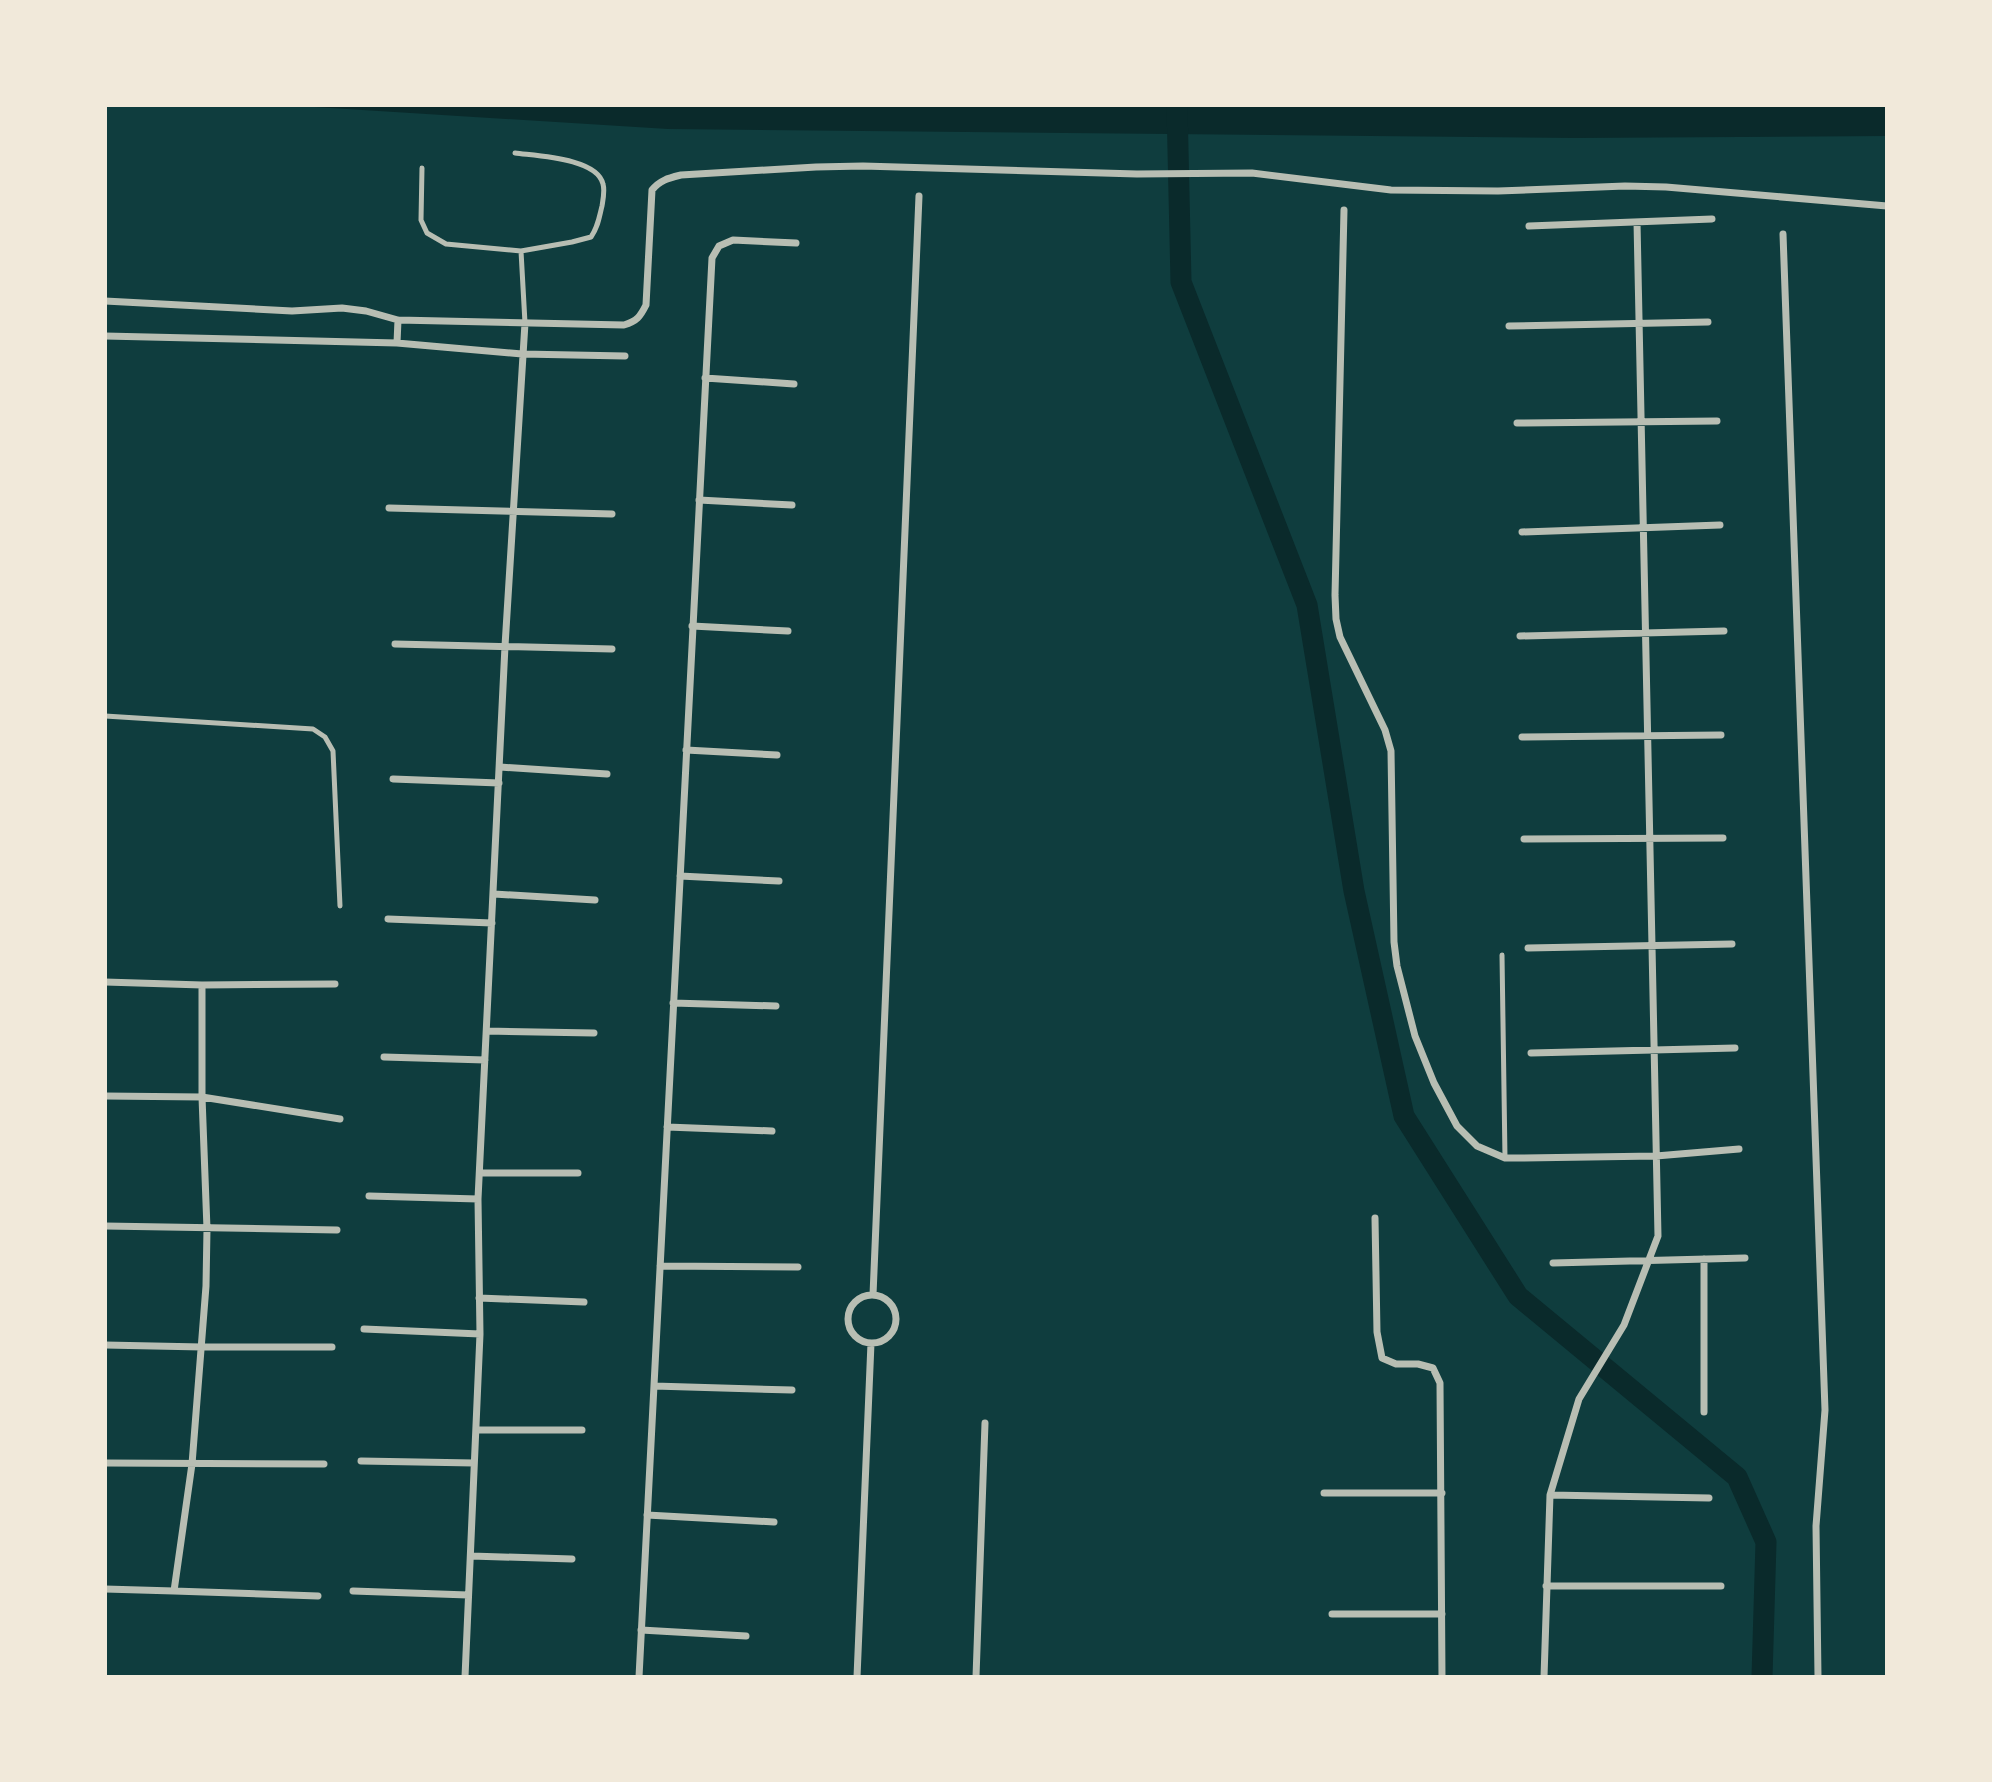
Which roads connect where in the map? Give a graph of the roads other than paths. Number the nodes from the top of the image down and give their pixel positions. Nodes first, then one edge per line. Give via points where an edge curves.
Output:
1 (515, 153) dead end
2 (422, 168) dead end
3 (919, 196) dead end
4 (1887, 206) edge
5 (1344, 210) dead end
6 (1712, 219) dead end
7 (1637, 222) junction
8 (1529, 226) dead end
9 (1783, 234) dead end
10 (796, 243) dead end
11 (521, 251) junction
12 (105, 301) edge
13 (398, 320) junction
14 (1708, 322) dead end
15 (1638, 323) junction
16 (524, 324) junction
17 (1508, 326) dead end
18 (105, 335) edge
19 (397, 343) junction
20 (522, 354) junction
21 (625, 356) dead end
22 (705, 378) junction
23 (794, 384) dead end
24 (1717, 421) dead end
25 (1641, 423) junction
26 (1517, 424) dead end
27 (699, 500) junction
28 (792, 505) dead end
29 (389, 508) dead end
30 (513, 510) junction
31 (612, 514) dead end
32 (1720, 526) dead end
33 (1642, 528) junction
34 (1522, 532) dead end
35 (692, 626) junction
36 (788, 631) dead end
37 (1724, 632) dead end
38 (1645, 633) junction
39 (1520, 636) dead end
40 (395, 644) dead end
41 (505, 646) junction
42 (612, 649) dead end
43 (105, 716) edge
44 (1721, 735) dead end
45 (1647, 736) junction
46 (1522, 737) dead end
47 (686, 750) junction
48 (777, 755) dead end
49 (500, 767) junction
50 (607, 774) dead end
51 (393, 779) dead end
52 (499, 783) junction
53 (1723, 838) dead end
54 (1524, 839) dead end
55 (1650, 839) junction
56 (680, 876) junction
57 (779, 881) dead end
58 (494, 894) junction
59 (596, 900) dead end
60 (340, 906) dead end
61 (388, 919) dead end
62 (492, 923) junction
63 (1731, 944) dead end
64 (1652, 945) junction
65 (1528, 948) dead end
66 (1502, 955) dead end
67 (105, 982) edge
68 (334, 984) dead end
69 (202, 985) junction
70 (673, 1003) junction
71 (776, 1006) dead end
72 (487, 1031) junction
73 (594, 1033) dead end
74 (1735, 1048) dead end
75 (1654, 1049) junction
76 (1531, 1053) dead end
77 (384, 1057) dead end
78 (485, 1060) junction
79 (105, 1096) edge
80 (202, 1097) junction
81 (340, 1119) dead end
82 (667, 1127) junction
83 (772, 1131) dead end
84 (1740, 1149) dead end
85 (1656, 1156) junction
86 (1505, 1158) junction
87 (480, 1172) junction
88 (578, 1173) dead end
89 (369, 1196) dead end
90 (478, 1199) junction
91 (1375, 1218) dead end
92 (105, 1226) edge
93 (207, 1229) junction
94 (337, 1230) dead end
95 (1745, 1258) dead end
96 (1704, 1259) junction
97 (1648, 1260) junction
98 (1553, 1263) dead end
99 (660, 1266) junction
100 (798, 1267) dead end
101 (873, 1295) junction
102 (479, 1298) junction
103 (584, 1301) dead end
104 (364, 1329) dead end
105 (480, 1334) junction
106 (871, 1343) junction
107 (105, 1345) edge
108 (202, 1348) junction
109 (332, 1348) dead end
110 (654, 1386) junction
111 (792, 1390) dead end
112 (1704, 1412) dead end
113 (985, 1423) dead end
114 (476, 1430) junction
115 (582, 1430) dead end
116 (361, 1461) dead end
117 (105, 1463) edge
118 (474, 1463) junction
119 (192, 1464) junction
120 (324, 1464) dead end
121 (1324, 1493) dead end
122 (1442, 1493) junction
123 (1550, 1495) junction
124 (1709, 1498) dead end
125 (647, 1515) junction
126 (774, 1522) dead end
127 (471, 1556) junction
128 (572, 1559) dead end
129 (1546, 1586) junction
130 (1721, 1586) dead end
131 (105, 1589) edge
132 (174, 1591) junction
133 (353, 1591) dead end
134 (468, 1595) junction
135 (318, 1596) dead end
136 (1332, 1614) dead end
137 (1442, 1614) junction
138 (641, 1630) junction
139 (746, 1636) dead end
140 (465, 1677) edge
141 (639, 1677) edge
142 (858, 1677) edge
143 (976, 1677) edge
144 (1442, 1677) edge
145 (1544, 1677) edge
146 (1818, 1677) edge

1 - 11 lane via 582,164 594,170 603,183 592,237
2 - 11 lane via 421,220 426,233 446,244
3 - 101 street
4 - 16 street via 1666,187 1391,190 1252,173 863,166 681,175 667,178 652,190 646,305 641,316 624,324
5 - 86 street via 1336,619 1391,751 1394,942 1415,1036 1457,1126 1477,1146
6 - 7 street
7 - 8 street
7 - 15 street
9 - 146 street via 1825,1410 1816,1526
10 - 22 street via 733,240 719,246 712,258
11 - 16 lane
12 - 13 street via 292,311 342,308
13 - 16 street
13 - 19 street
14 - 15 street
15 - 17 street
15 - 25 street
16 - 20 street
18 - 19 street
19 - 20 street
20 - 21 street
20 - 30 street
22 - 23 street
22 - 27 street
24 - 25 street
25 - 26 street
25 - 33 street
27 - 28 street
27 - 35 street
29 - 30 street
30 - 31 street
30 - 41 street
32 - 33 street
33 - 34 street
33 - 38 street
35 - 36 street
35 - 47 street
37 - 38 street
38 - 39 street
38 - 45 street
40 - 41 street
41 - 42 street
41 - 49 street
43 - 60 lane via 313,729 325,737 333,751
44 - 45 street
45 - 46 street
45 - 55 street
47 - 48 street
47 - 56 street
49 - 50 street
49 - 52 street
51 - 52 street
52 - 58 street
53 - 55 street
54 - 55 street
55 - 64 street
56 - 57 street
56 - 70 street
58 - 59 street
58 - 62 street
61 - 62 street
62 - 72 street
63 - 64 street
64 - 65 street
64 - 75 street
66 - 86 lane
67 - 69 street
68 - 69 street
69 - 80 street
70 - 71 street
70 - 82 street
72 - 73 street
72 - 78 street
74 - 75 street
75 - 76 street
75 - 85 street
77 - 78 street
78 - 87 street
79 - 80 street
80 - 81 street
80 - 93 street
82 - 83 street
82 - 99 street
84 - 85 street
85 - 86 street
85 - 97 street via 1658,1236
87 - 88 street
87 - 90 street
89 - 90 street
90 - 102 street
91 - 122 street via 1378,1346 1381,1358 1396,1364 1433,1368 1440,1383
92 - 93 street
93 - 94 street
93 - 108 street
95 - 96 street
96 - 97 street
96 - 112 street
97 - 98 street
97 - 123 street via 1624,1325 1579,1399
99 - 100 street
99 - 110 street
101 - 106 street via 888,1301 896,1316 892,1332
101 - 106 street via 857,1300 848,1314 850,1330
102 - 103 street
102 - 105 street
104 - 105 street
105 - 114 street
106 - 142 street
107 - 108 street
108 - 109 street
108 - 119 street
110 - 111 street
110 - 125 street
113 - 143 street
114 - 115 street
114 - 118 street
116 - 118 street
117 - 119 street
118 - 127 street
119 - 120 street
119 - 132 street
121 - 122 street
122 - 137 street
123 - 124 street
123 - 129 street
125 - 126 street
125 - 138 street
127 - 128 street
127 - 134 street
129 - 130 street
129 - 145 street
131 - 132 street
132 - 135 street
133 - 134 street
134 - 140 street
136 - 137 street
137 - 144 street
138 - 139 street
138 - 141 street

